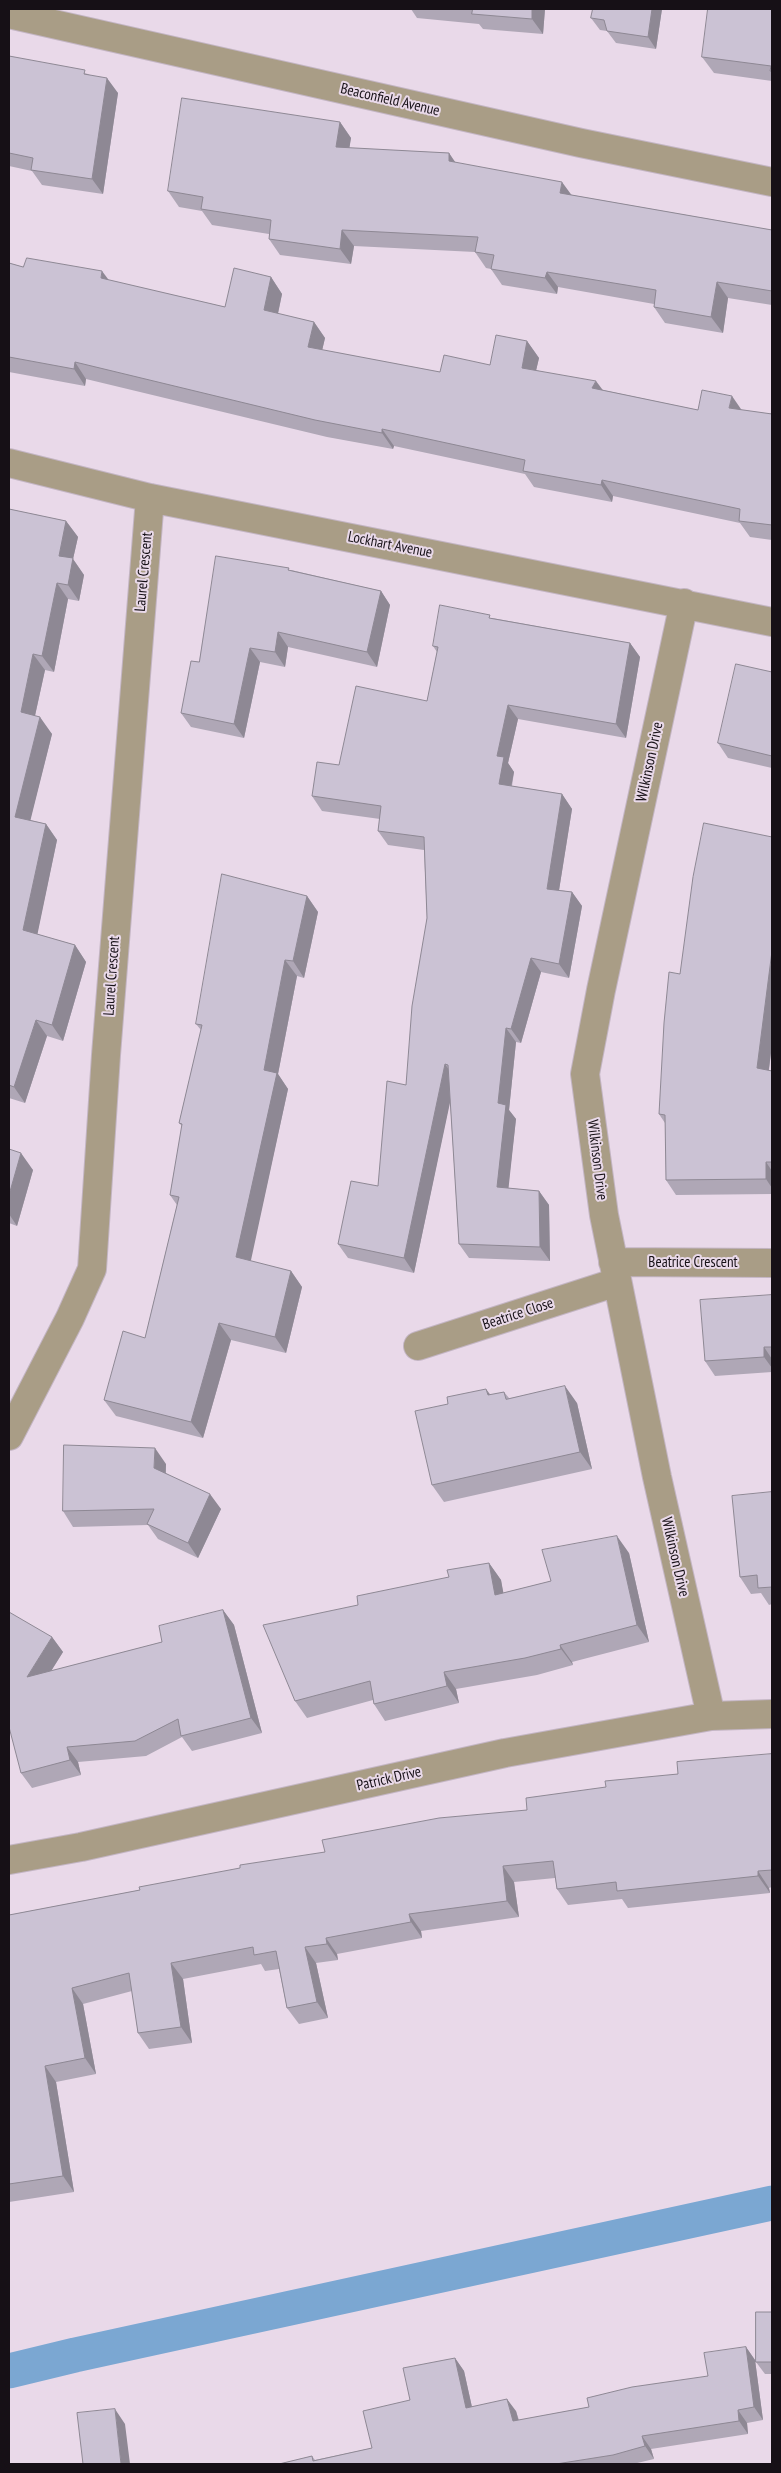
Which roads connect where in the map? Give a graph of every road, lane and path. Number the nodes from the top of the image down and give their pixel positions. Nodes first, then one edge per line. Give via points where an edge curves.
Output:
1 (9, 14) edge
2 (772, 182) edge
3 (9, 463) edge
4 (150, 498) junction
5 (684, 603) junction
6 (772, 622) edge
7 (772, 1263) edge
8 (615, 1272) junction
9 (418, 1346) dead end
10 (9, 1436) edge
11 (772, 1714) edge
12 (711, 1716) junction
13 (9, 1860) edge

1 - 2 street, Beaconfield Avenue via 581,143
3 - 4 street, Lockhart Avenue
4 - 5 street, Lockhart Avenue
4 - 10 street, Laurel Crescent via 92,1268 63,1333
5 - 6 street, Lockhart Avenue
5 - 8 street, Wilkinson Drive via 585,1074
7 - 8 street, Beatrice Crescent
8 - 9 street, Beatrice Close
8 - 12 street, Wilkinson Drive
11 - 12 street, Patrick Drive
12 - 13 street, Patrick Drive via 505,1753

